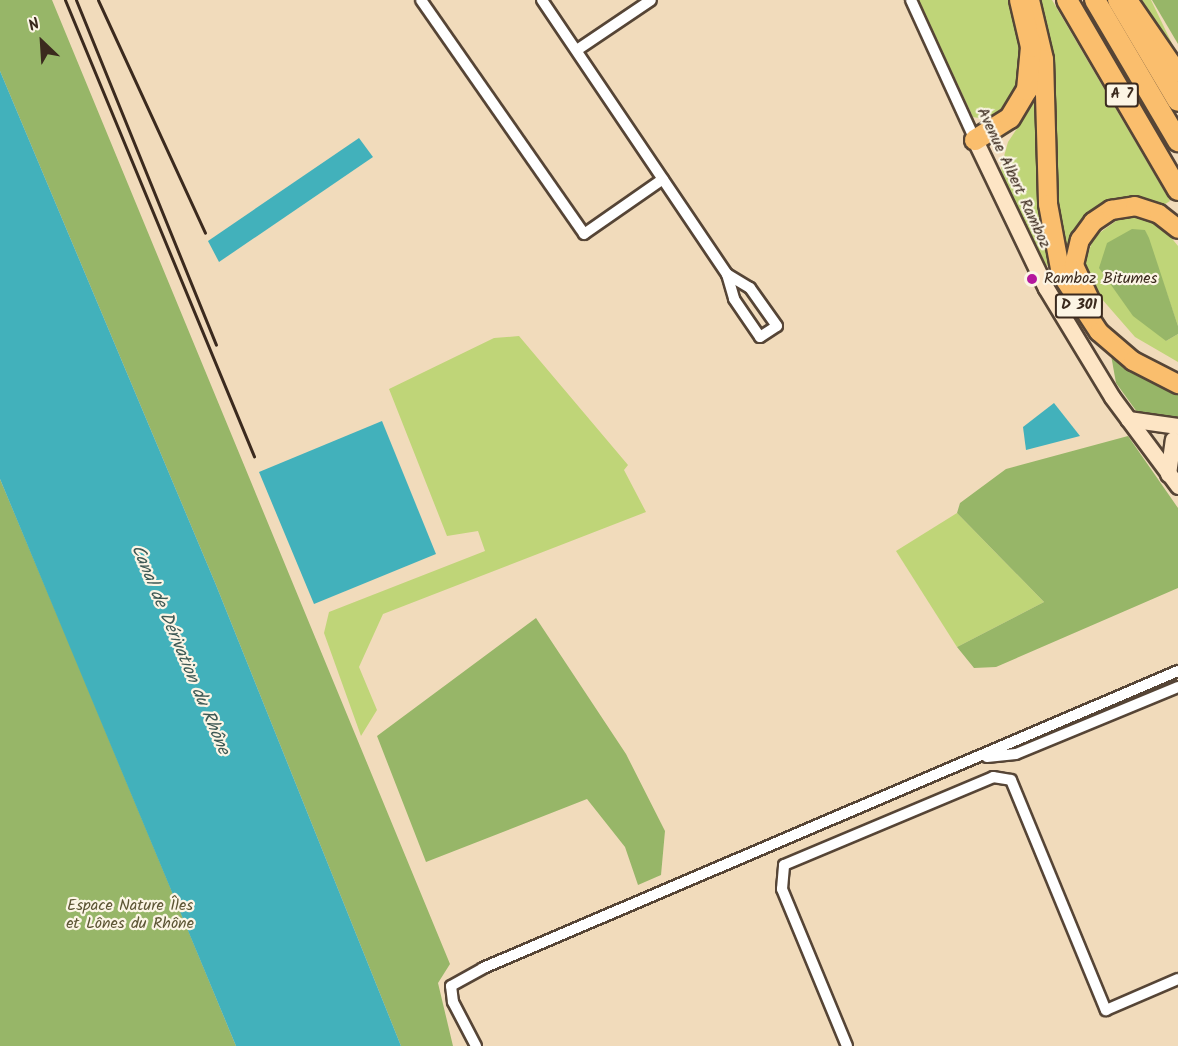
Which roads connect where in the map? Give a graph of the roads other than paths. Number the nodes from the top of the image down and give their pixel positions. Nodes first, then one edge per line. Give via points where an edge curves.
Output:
1 (422, 0) edge
2 (543, 0) edge
3 (651, 0) edge
4 (911, 0) edge
5 (1020, 0) edge
6 (1030, 0) edge
7 (1067, 0) edge
8 (1095, 0) edge
9 (1118, 0) edge
10 (1128, 0) edge
11 (577, 50) junction
12 (1178, 73) edge
13 (1178, 101) edge
14 (975, 140) junction
15 (1178, 141) edge
16 (663, 179) junction
17 (1178, 190) edge
18 (1178, 230) edge
19 (727, 274) junction
20 (1178, 370) edge
21 (1178, 384) edge
22 (1128, 419) junction
23 (1173, 432) edge
24 (1147, 445) junction
25 (1168, 474) junction
26 (1178, 486) edge
27 (1178, 671) edge
28 (1178, 687) edge
29 (975, 759) junction
30 (1178, 979) edge
31 (476, 1046) edge
32 (847, 1046) edge

1 - 16 street via 584,234
2 - 11 street
3 - 11 street
4 - 14 street, Avenue Albert Ramboz
5 - 14 highway via 1031,47 1027,90 1010,118
6 - 21 highway, D 301 via 1044,59 1048,204 1062,274 1099,332 1133,361
7 - 17 highway, A 7
8 - 15 highway, A 7
9 - 13 highway
10 - 12 highway
11 - 16 street
14 - 22 main road, Avenue Albert Ramboz via 1046,288
16 - 19 street
18 - 20 highway, D 301 via 1146,209 1111,210 1087,228 1074,265 1085,293 1108,323 1143,353
19 - 19 street via 734,299 760,337 777,326 750,288
22 - 23 main road
22 - 24 main road, Avenue Albert Ramboz
23 - 24 main road
23 - 25 main road
24 - 25 main road, Avenue Albert Ramboz
25 - 26 main road, Avenue Albert Ramboz
27 - 29 street
28 - 29 street via 1017,754
29 - 31 street via 451,986 453,1002
30 - 32 street via 1106,1010 1011,780 993,777 784,865 782,889

